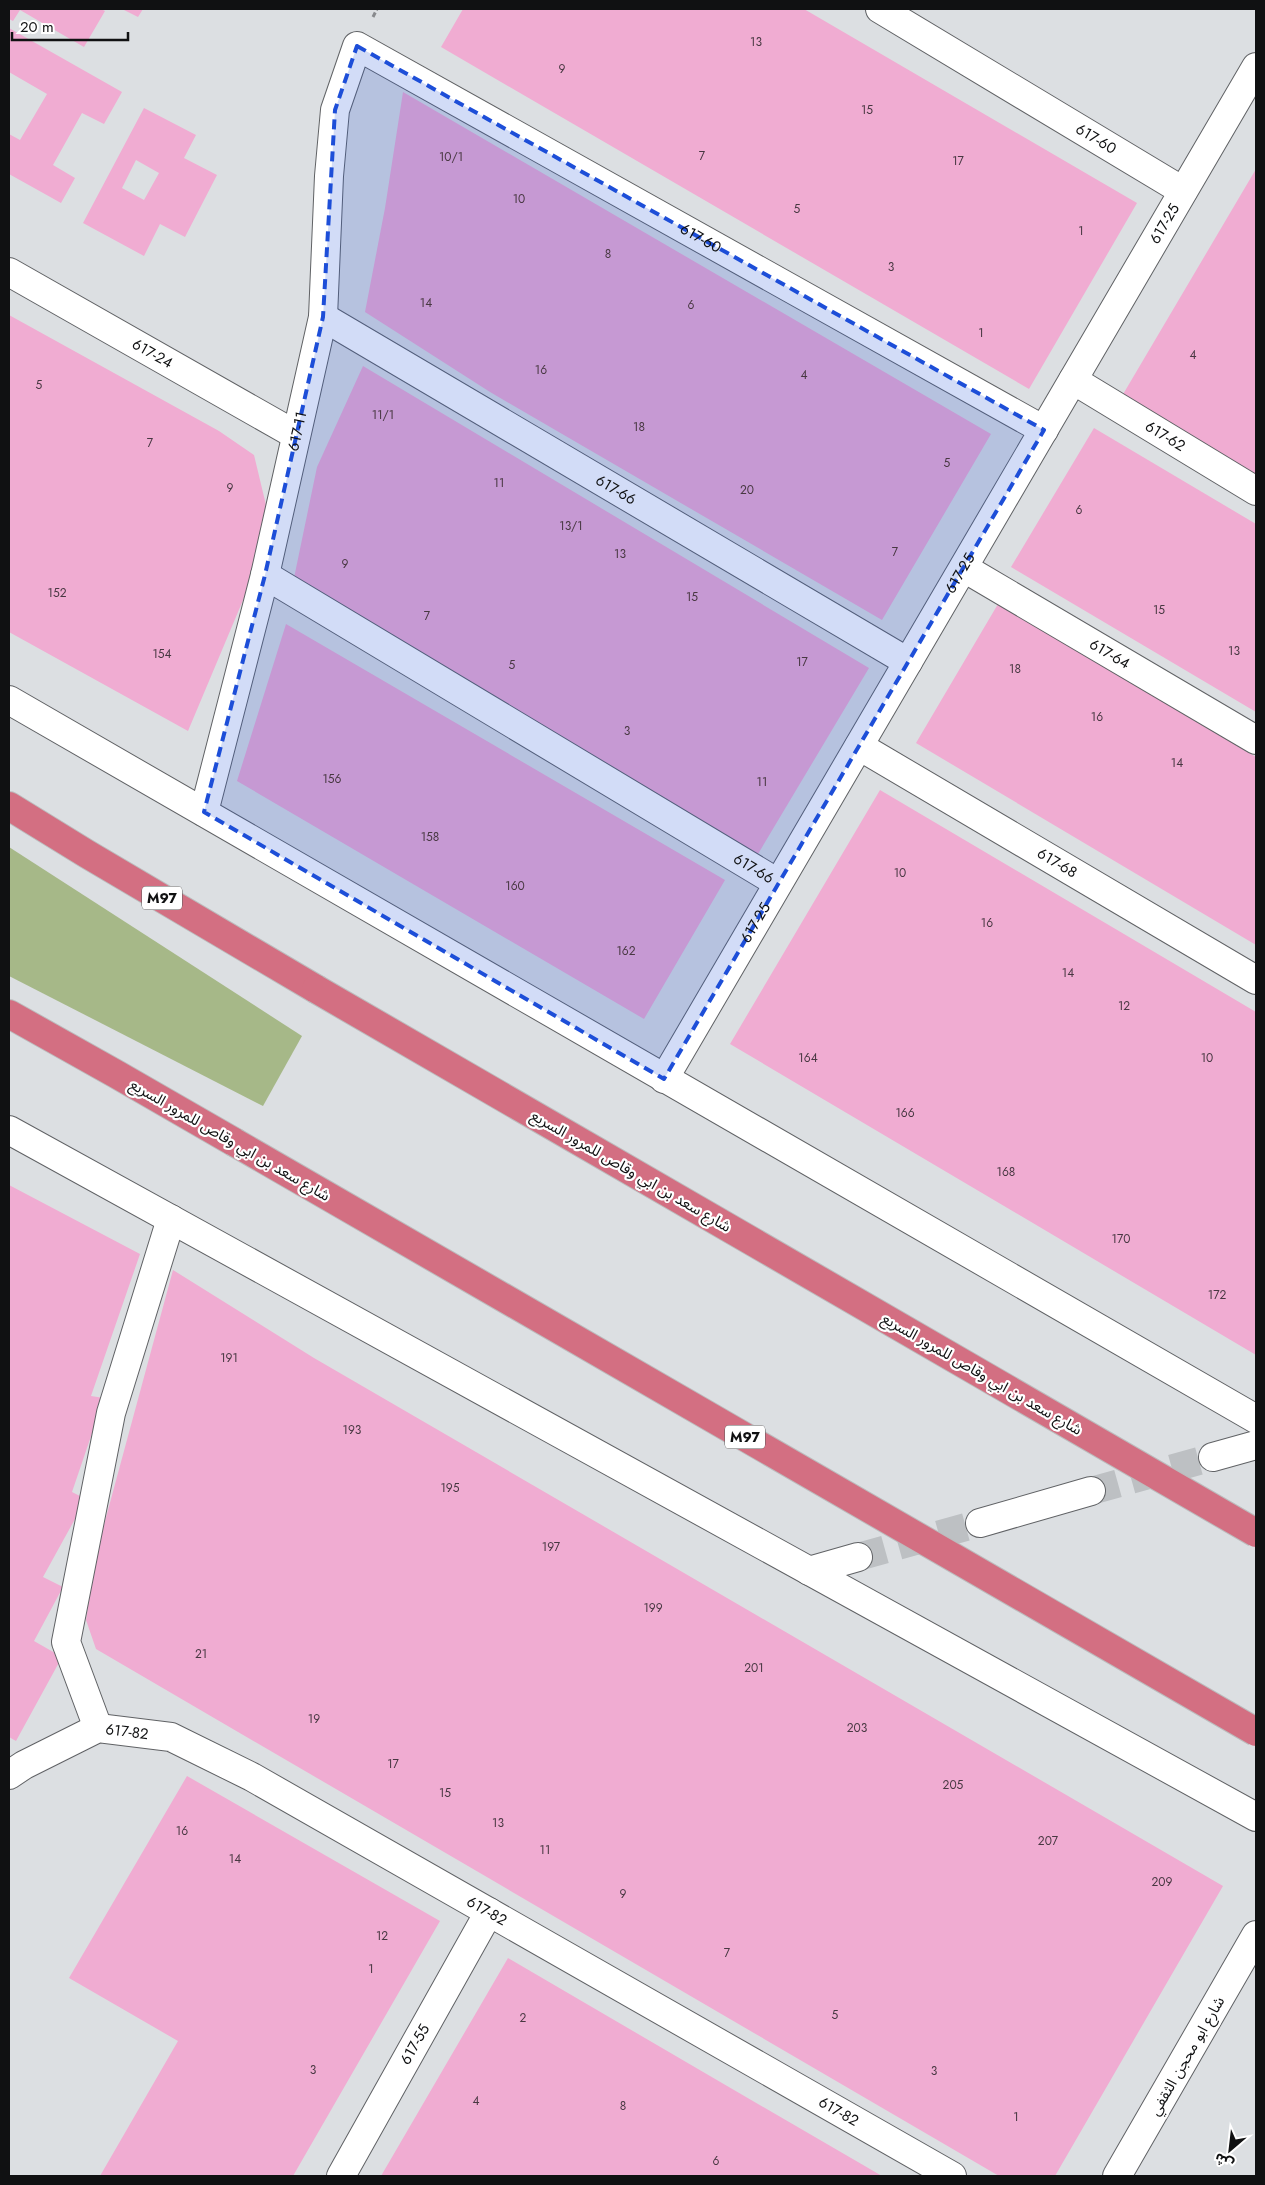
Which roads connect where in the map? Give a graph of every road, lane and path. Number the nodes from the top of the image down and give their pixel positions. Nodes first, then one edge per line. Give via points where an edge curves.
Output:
1 (880, 9) edge
2 (358, 46) joint
3 (1256, 67) edge
4 (1183, 192) junction
5 (9, 272) edge
6 (323, 317) junction
7 (1073, 380) junction
8 (1044, 430) junction
9 (296, 435) junction
10 (1256, 491) edge
11 (964, 568) junction
12 (265, 575) junction
13 (908, 662) junction
14 (9, 700) edge
15 (1256, 740) edge
16 (859, 746) junction
17 (9, 806) edge
18 (204, 812) junction
19 (778, 883) junction
20 (1256, 980) edge
21 (9, 1014) edge
22 (664, 1079) junction
23 (9, 1130) edge
24 (171, 1219) junction
25 (1256, 1419) edge
26 (1256, 1445) edge
27 (1213, 1457) tunnel mouth
28 (1092, 1491) tunnel mouth
29 (980, 1523) tunnel mouth
30 (1256, 1533) edge
31 (858, 1557) tunnel mouth
32 (809, 1571) junction
33 (98, 1728) junction
34 (1256, 1732) edge
35 (9, 1775) edge
36 (1256, 1817) edge
37 (490, 1912) junction
38 (1256, 1935) edge
39 (341, 2176) edge
40 (952, 2176) edge
41 (1117, 2176) edge

1 - 4 street, 617-60
2 - 6 street, 617-11 via 335,110 328,176
2 - 8 street, 617-60
3 - 4 street, 617-25
4 - 7 street, 617-25
5 - 9 street, 617-24
6 - 9 street, 617-11
6 - 13 street, 617-66
7 - 8 street, 617-25
7 - 10 street, 617-62
8 - 11 street, 617-25
9 - 12 street, 617-11
11 - 13 street, 617-25
11 - 15 street, 617-64
12 - 18 street, 617-11
12 - 19 street, 617-66
13 - 16 street, 617-25
14 - 18 street
16 - 19 street, 617-25
16 - 20 street, 617-68
17 - 30 highway, شارع سعد بن ابي وقاص للمرور السريع / M97, bridge via 316,988
18 - 22 street
19 - 22 street, 617-25
21 - 34 highway, شارع سعد بن ابي وقاص للمرور السريع / M97, bridge
22 - 25 street
23 - 24 street
24 - 32 street
24 - 33 street via 112,1412 66,1642
26 - 27 street
28 - 29 street
31 - 32 street
32 - 36 street
33 - 35 street, 617-82
33 - 37 street, 617-82 via 171,1737 252,1777
37 - 39 street, 617-55
37 - 40 street, 617-82
38 - 41 street, شارع ابو محجن الثقفي

